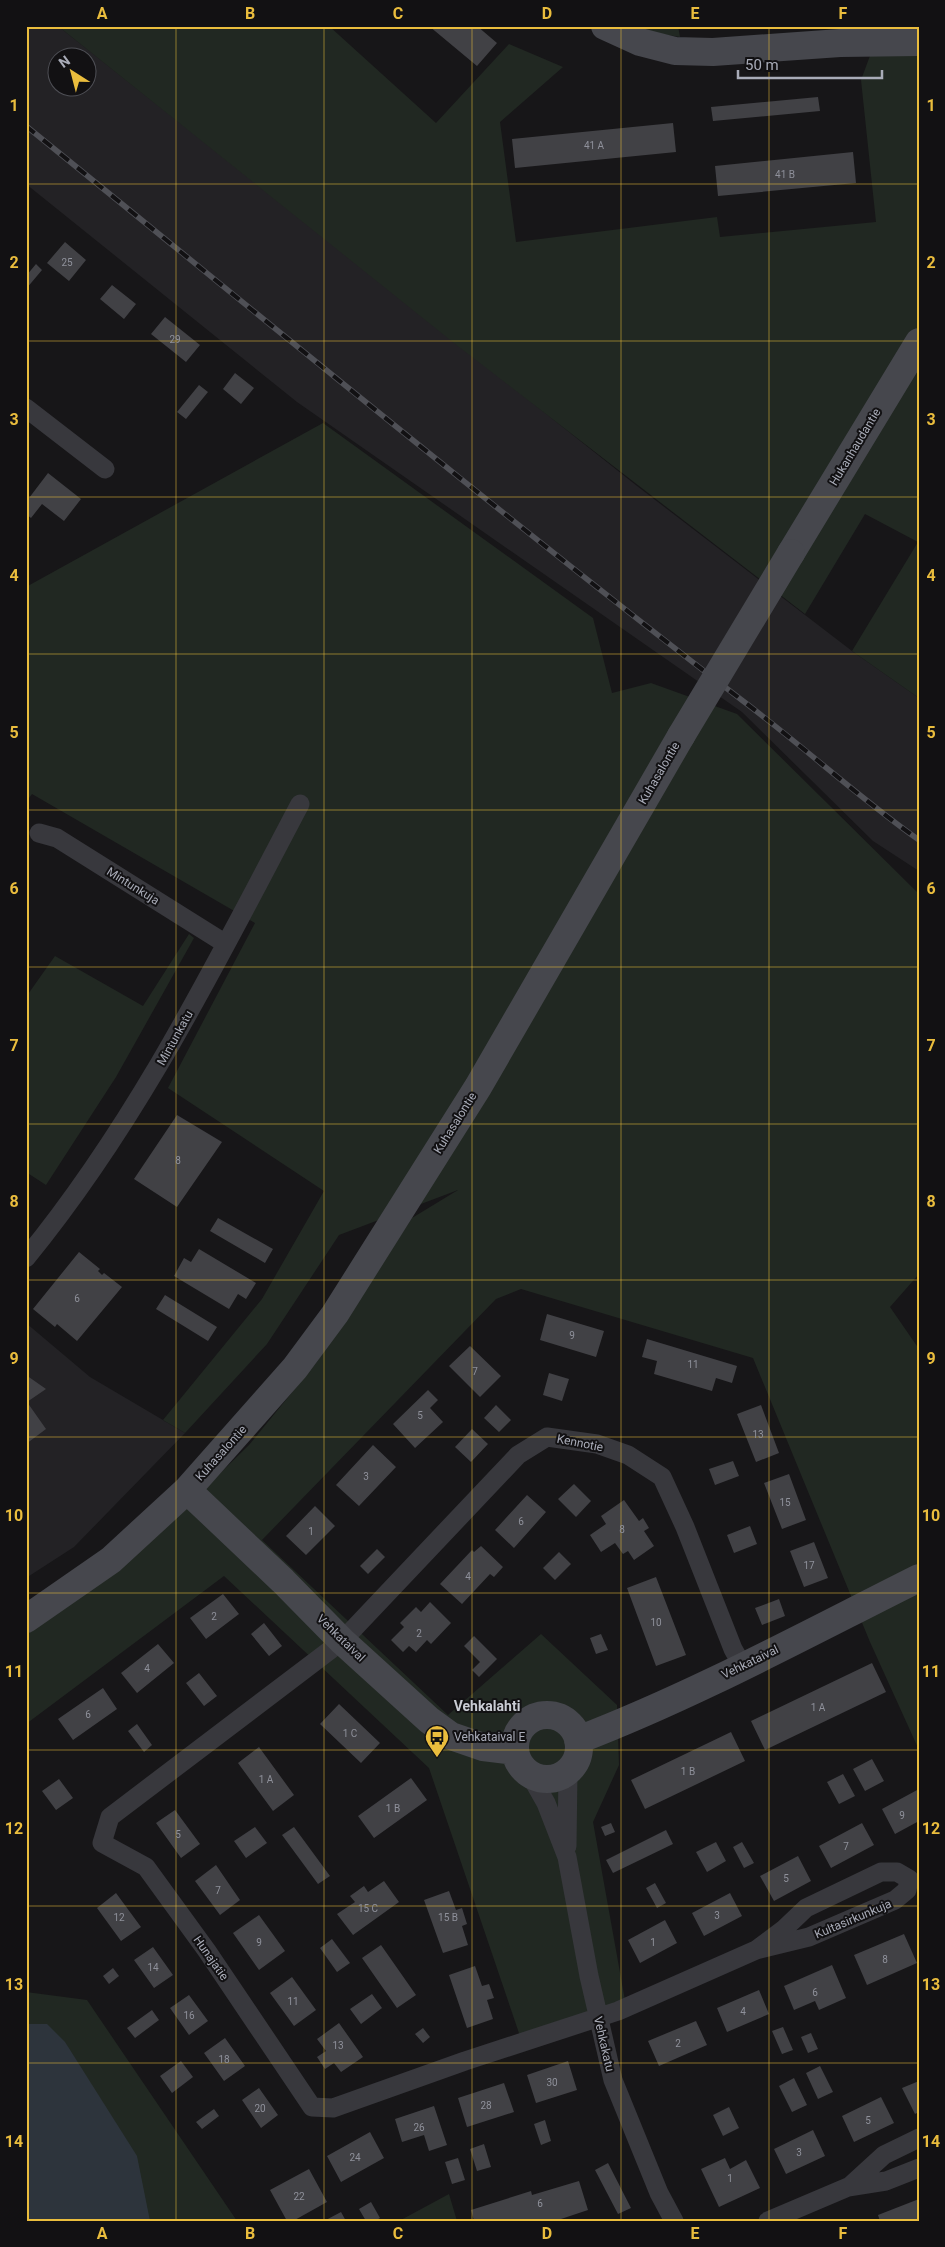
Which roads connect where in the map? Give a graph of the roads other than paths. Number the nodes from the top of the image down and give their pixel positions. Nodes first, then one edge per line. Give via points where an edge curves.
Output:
1 (605, 26) edge
2 (919, 42) edge
3 (919, 342) edge
4 (26, 408) edge
5 (105, 469) dead end
6 (791, 553) joint
7 (300, 804) dead end
8 (39, 833) dead end
9 (226, 944) junction
10 (26, 1258) edge
11 (187, 1490) junction
12 (919, 1578) edge
13 (26, 1619) edge
14 (342, 1641) junction
15 (742, 1665) junction
16 (578, 1740) junction
17 (515, 1751) junction
18 (568, 1771) junction
19 (529, 1773) junction
20 (567, 1857) junction
21 (756, 1950) junction
22 (598, 2017) junction
23 (919, 2138) edge
24 (919, 2168) edge
25 (848, 2187) junction
26 (674, 2221) edge
27 (768, 2221) edge

1 - 2 main road via 640,42 674,50 713,52 840,43
3 - 6 main road, Hukanhaudantie
4 - 5 street
6 - 11 main road, Kuhasalontie, bridge via 478,1087 335,1314 284,1382
7 - 9 street, Mintunkatu
8 - 9 street, Mintunkuja via 57,838
9 - 10 street, Mintunkatu via 132,1112 86,1182
11 - 13 main road, Kuhasalontie via 111,1560
11 - 14 main road, Vehkataival
12 - 15 main road, Vehkataival
14 - 15 street, Kennotie via 518,1455 547,1437 597,1444 628,1456 662,1477
14 - 17 main road, Vehkataival via 428,1720 451,1736
14 - 22 street, Hunajatie via 110,1817 102,1843 146,1867 312,2107 333,2108
15 - 16 main road, Vehkataival
16 - 17 main road via 565,1720 541,1715 530,1719 521,1728
16 - 18 main road via 575,1762
17 - 19 main road via 519,1764
18 - 19 main road via 556,1777 542,1778
18 - 20 street, Vehkakatu
19 - 20 street, Vehkakatu via 546,1803
20 - 22 street, Vehkakatu
21 - 21 street, Kultasirkunkuja via 806,1908 881,1872 898,1872 909,1879 907,1890 895,1900 809,1937
21 - 22 street, Kultasirkunkuja
22 - 26 street, Vehkakatu via 613,2080 659,2193
23 - 25 street via 884,2155
24 - 25 street via 886,2181
25 - 27 street

